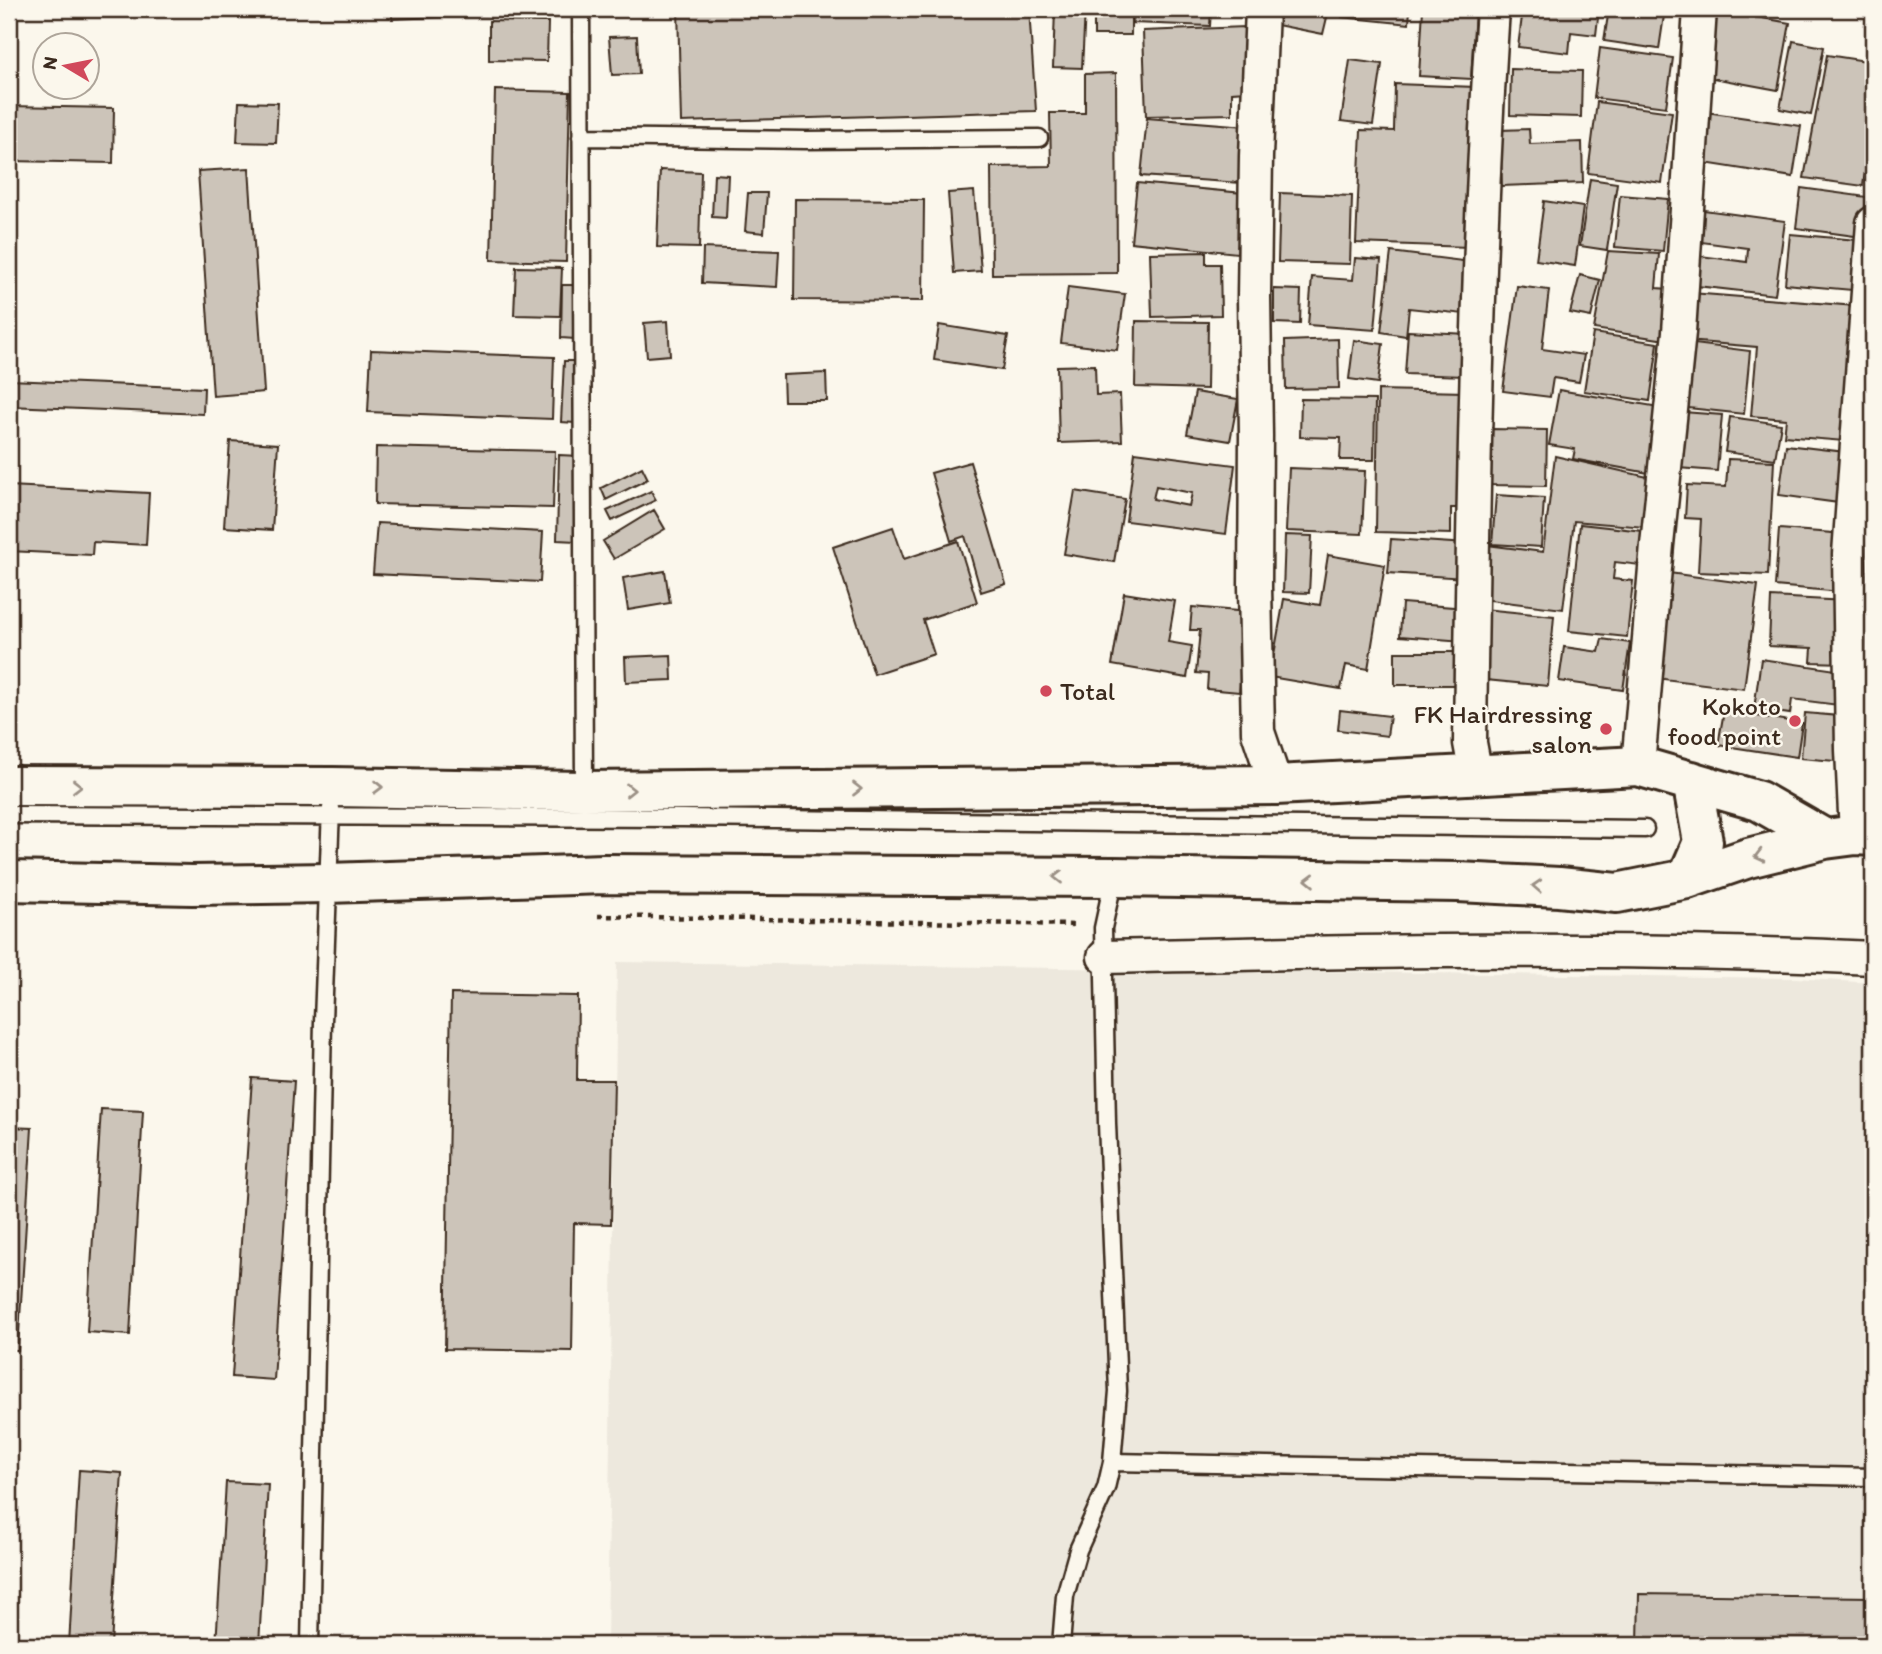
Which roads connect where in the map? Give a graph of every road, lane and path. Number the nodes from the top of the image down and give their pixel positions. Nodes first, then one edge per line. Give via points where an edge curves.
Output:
1 (581, 9) edge
2 (1262, 9) edge
3 (1493, 9) edge
4 (1700, 9) edge
5 (582, 137) junction
6 (1039, 138) dead end
7 (1873, 223) edge
8 (1863, 752) edge
9 (1638, 766) junction
10 (1476, 775) junction
11 (1692, 781) junction
12 (9, 786) edge
13 (1276, 786) junction
14 (584, 791) junction
15 (332, 802) junction
16 (9, 815) edge
17 (1645, 829) dead end
18 (1851, 837) edge
19 (1114, 877) junction
20 (1687, 878) junction
21 (9, 881) edge
22 (328, 883) junction
23 (589, 916) dead end
24 (1104, 943) junction
25 (1873, 958) edge
26 (1112, 1462) junction
27 (1873, 1477) edge
28 (310, 1645) edge
29 (1061, 1645) edge

1 - 5 lane
2 - 13 street via 1254,297 1255,587 1258,732
3 - 10 street via 1474,457 1470,743
4 - 9 street via 1679,332
5 - 6 lane
5 - 14 lane
7 - 8 street via 1849,554
8 - 18 street
9 - 10 highway
9 - 11 highway
10 - 13 highway
11 - 18 highway
11 - 20 highway via 1703,842
12 -> 15 highway
14 -> 13 highway
15 -> 14 highway
15 - 16 lane
15 - 17 lane via 682,818
15 - 22 lane
18 -> 20 highway via 1748,858
20 -> 19 highway via 1617,893 1458,882
19 -> 22 highway via 604,874
19 - 24 lane
21 - 22 highway
22 - 28 lane
23 - 24 path via 1065,924
24 - 25 street
24 - 26 lane via 1118,1391
26 - 27 lane
26 - 29 lane via 1065,1596

